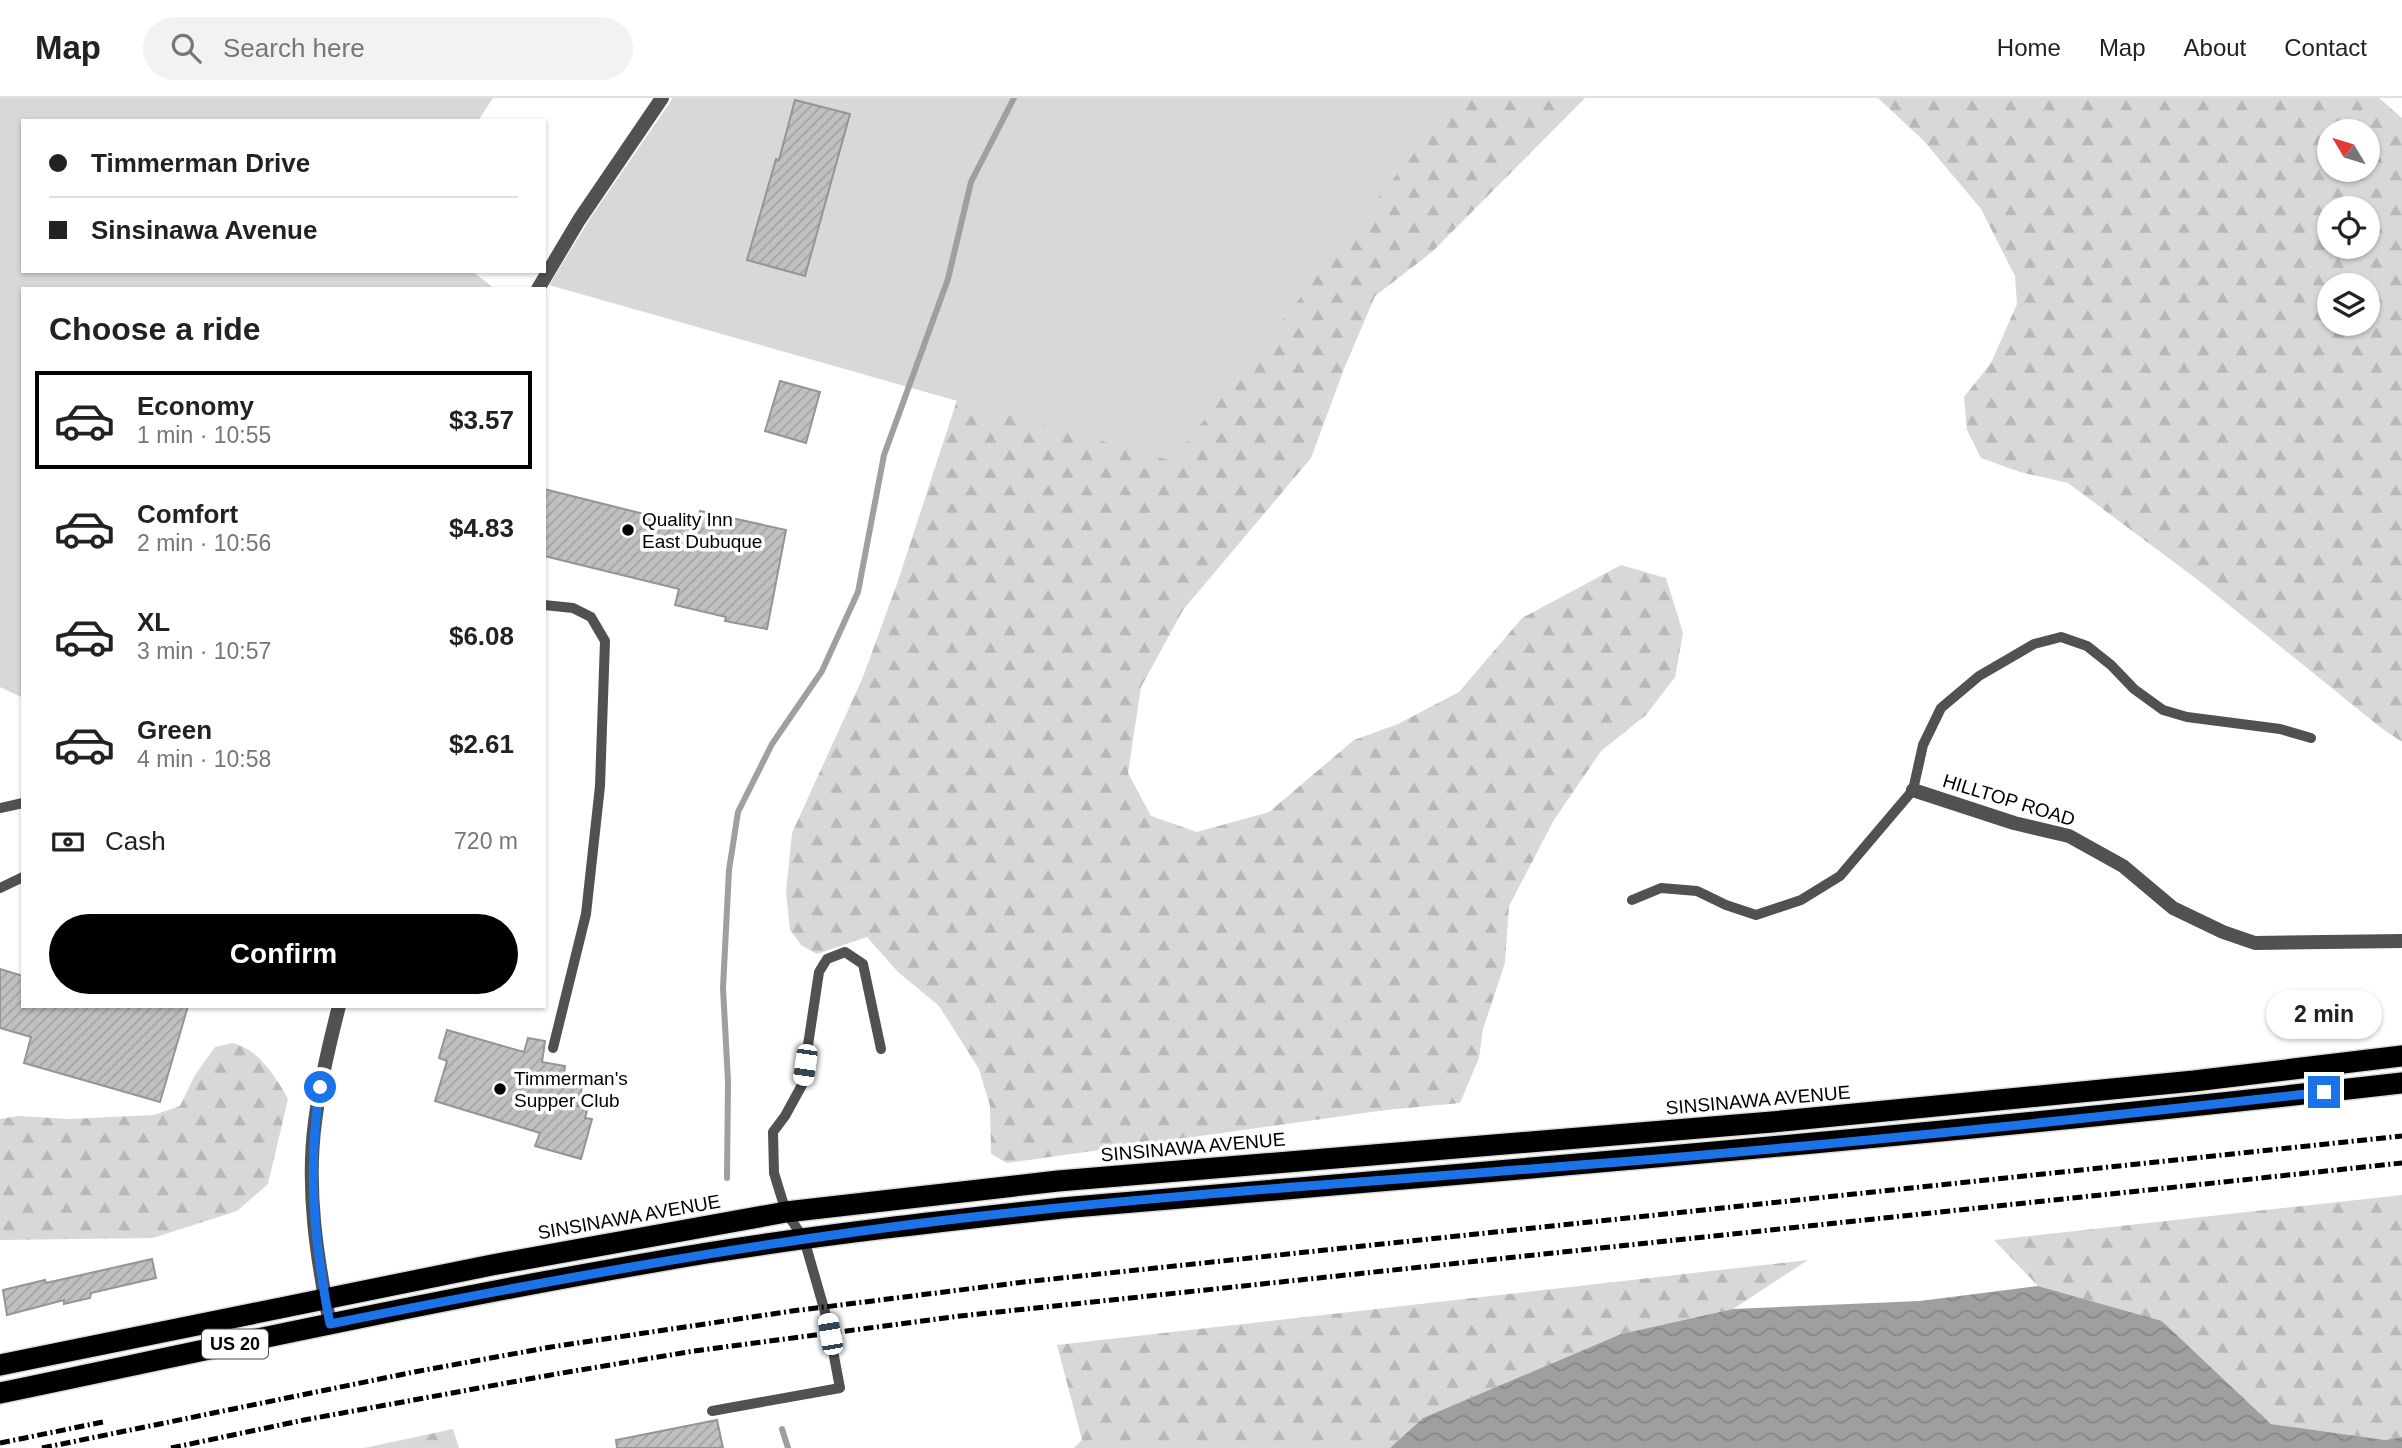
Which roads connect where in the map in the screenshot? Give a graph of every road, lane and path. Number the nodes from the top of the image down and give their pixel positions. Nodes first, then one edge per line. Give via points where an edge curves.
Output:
1 (662, 98) edge
2 (539, 287) edge
3 (546, 605) edge
4 (2311, 738) dead end
5 (1913, 790) junction
6 (21, 803) edge
7 (0, 808) edge
8 (21, 878) edge
9 (0, 888) edge
10 (1632, 900) dead end
11 (2402, 941) edge
12 (338, 1008) edge
13 (553, 1048) dead end
14 (881, 1049) dead end
15 (2402, 1056) edge
16 (2402, 1083) edge
17 (786, 1212) junction
18 (804, 1239) junction
19 (325, 1299) junction
20 (330, 1324) junction
21 (0, 1365) edge
22 (0, 1393) edge
23 (712, 1411) dead end

1 - 2 street
3 - 13 lane via 573,608 591,617 605,641 600,786 586,914
4 - 5 lane via 2163,710 2087,646 2061,637 2034,644 1979,676 1941,708 1923,745
5 - 10 lane via 1840,876 1801,900 1756,915 1697,891 1661,888
5 - 11 street, HILLTOP ROAD via 2069,836 2123,866 2173,908 2255,943
6 - 7 lane
8 - 9 lane
12 - 19 street via 314,1124 313,1220
14 - 17 lane via 863,964 845,952 827,959 819,972 802,1086 773,1132 774,1173
15 - 17 highway, SINSINAWA AVENUE / US 20 via 1772,1122 1058,1181
16 - 18 highway, US 20 via 1750,1150 1062,1208
17 - 18 lane
17 - 19 highway, SINSINAWA AVENUE / US 20
18 - 20 highway, US 20 via 570,1277
18 - 23 lane via 840,1388
19 - 20 street
19 - 21 highway, SINSINAWA AVENUE / US 20
20 - 22 highway, US 20

